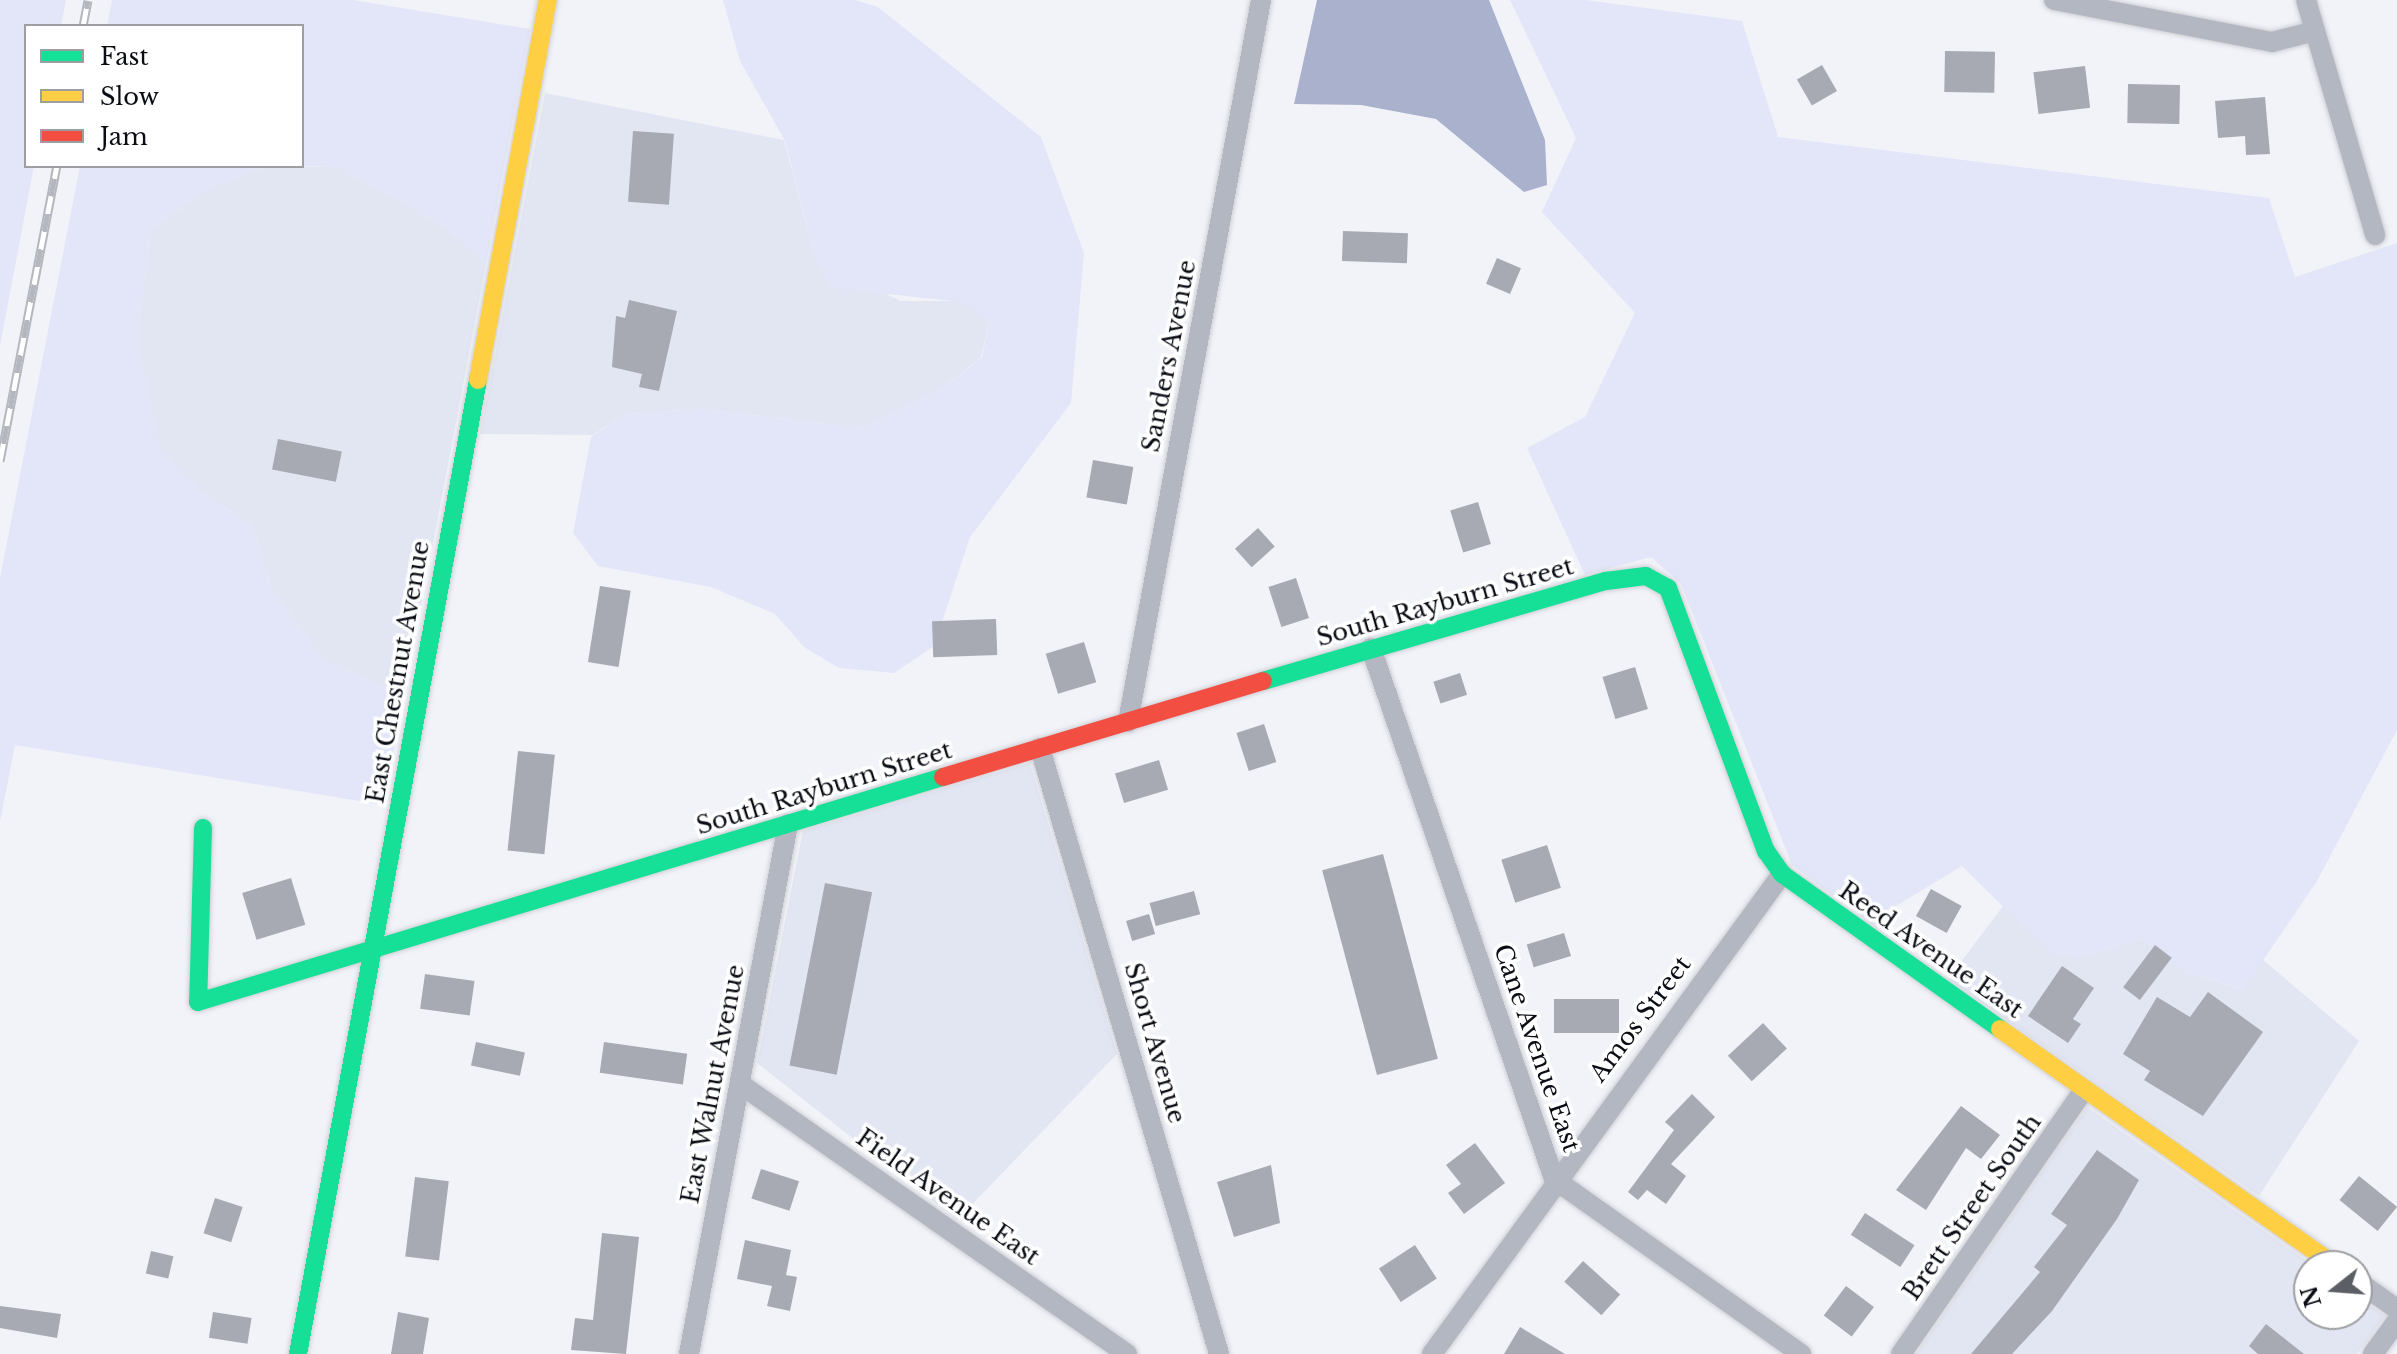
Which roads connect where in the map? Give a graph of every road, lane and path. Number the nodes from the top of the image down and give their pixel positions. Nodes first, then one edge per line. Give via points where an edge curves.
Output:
1 (548, 0) edge
2 (1261, 0) edge
3 (2054, 0) edge
4 (2306, 0) edge
5 (2315, 31) junction
6 (2375, 235) dead end
7 (1632, 577) joint
8 (1371, 648) junction
9 (1128, 722) junction
10 (1040, 748) junction
11 (788, 824) junction
12 (203, 828) dead end
13 (1782, 874) junction
14 (373, 946) junction
15 (740, 1084) junction
16 (2084, 1090) junction
17 (1554, 1179) junction
18 (2313, 1250) edge
19 (2373, 1292) edge
20 (2397, 1309) edge
21 (2397, 1321) edge
22 (298, 1354) edge
23 (689, 1354) edge
24 (1127, 1354) edge
25 (1219, 1354) edge
26 (1432, 1354) edge
27 (1801, 1354) edge
28 (1901, 1354) edge
29 (2373, 1354) edge

1 - 14 street, East Chestnut Avenue
2 - 9 street, Sanders Avenue
3 - 5 street via 2272,42
4 - 5 street
5 - 6 street
7 - 8 street, South Rayburn Street
7 - 13 street, Reed Avenue East via 1668,588 1766,851
8 - 9 street, South Rayburn Street
8 - 17 street, Cane Avenue East
9 - 10 street, South Rayburn Street
10 - 11 street, South Rayburn Street
10 - 25 street, Short Avenue
11 - 14 street, South Rayburn Street
11 - 15 street, East Walnut Avenue
12 - 14 street, South Rayburn Street via 198,1002
13 - 16 street, Reed Avenue East
13 - 17 street, Amos Street
14 - 22 street, East Chestnut Avenue
15 - 23 street, East Walnut Avenue
15 - 24 street, Field Avenue East
16 - 18 street, Reed Avenue East
16 - 28 street, Brett Street South
17 - 26 street, Amos Street
17 - 27 street, Cane Avenue East
19 - 20 street
21 - 29 street

